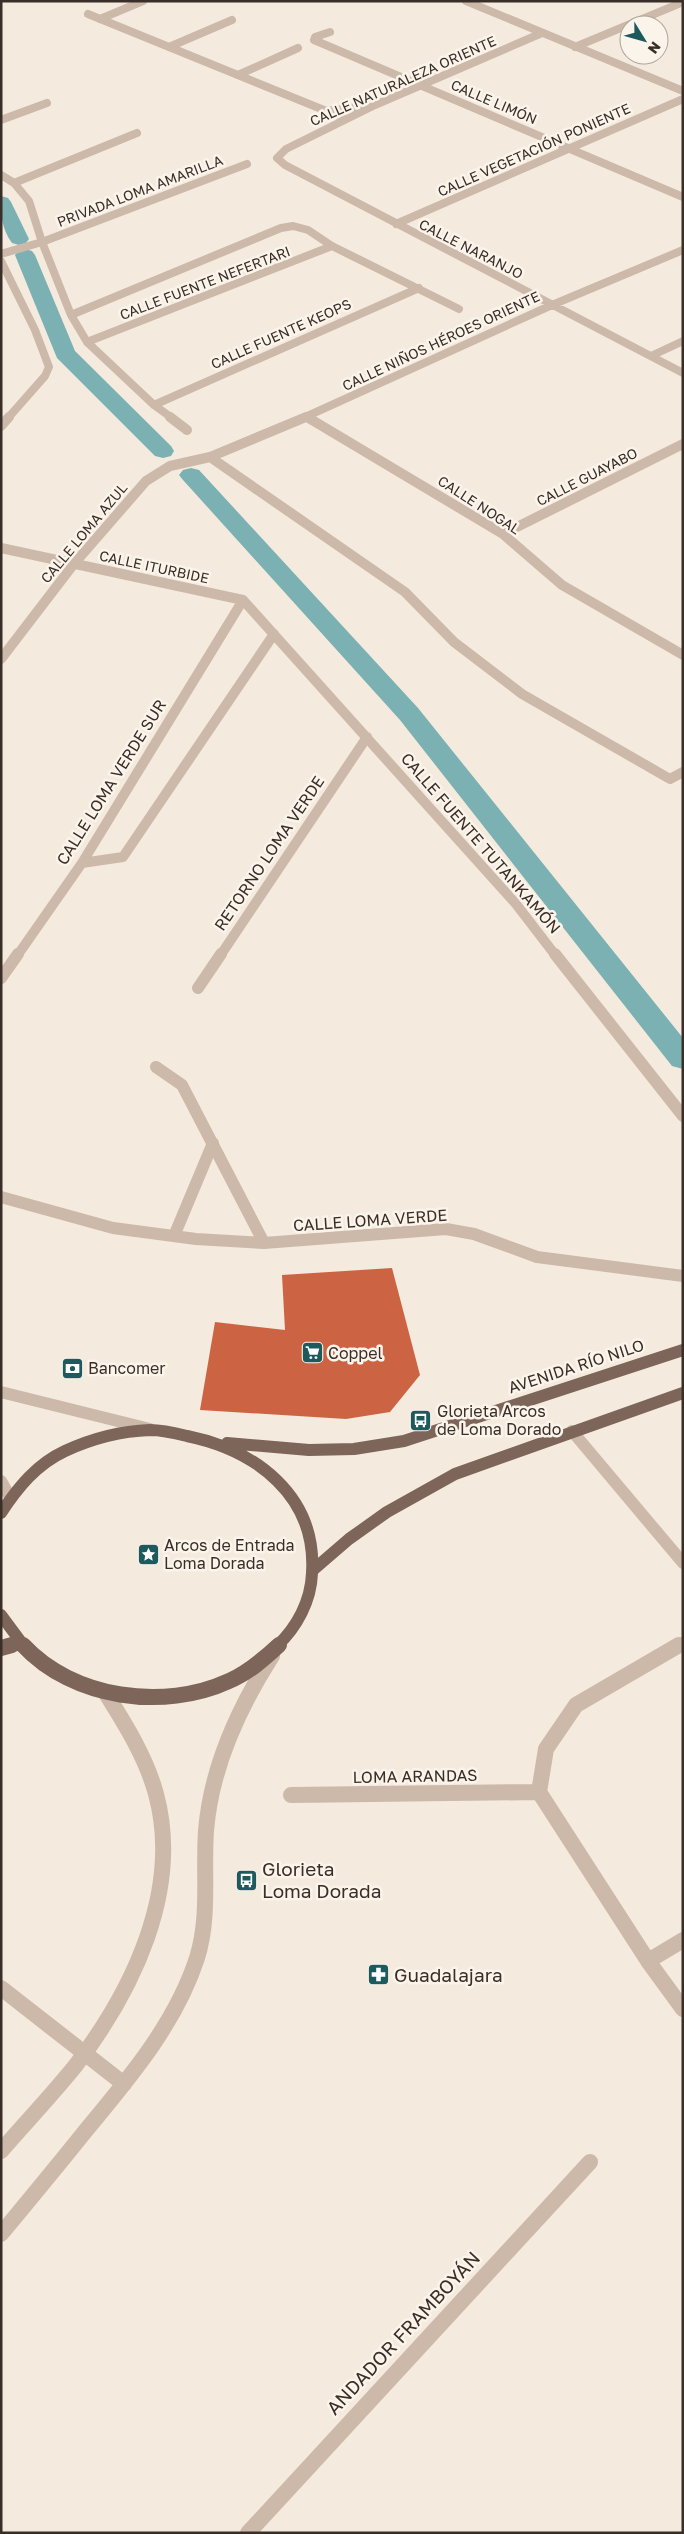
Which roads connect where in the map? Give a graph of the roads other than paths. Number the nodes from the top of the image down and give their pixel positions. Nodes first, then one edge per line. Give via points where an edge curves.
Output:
1 (127, 1) edge
2 (466, 1) edge
3 (683, 2) edge
4 (139, 3) edge
5 (667, 8) junction
6 (88, 14) dead end
7 (683, 14) edge
8 (100, 20) junction
9 (232, 20) dead end
10 (330, 32) dead end
11 (542, 33) junction
12 (169, 47) junction
13 (575, 47) junction
14 (298, 48) dead end
15 (238, 75) junction
16 (422, 85) junction
17 (683, 91) edge
18 (683, 99) edge
19 (47, 103) dead end
20 (375, 105) junction
21 (326, 111) junction
22 (1, 120) edge
23 (346, 120) junction
24 (137, 133) dead end
25 (572, 148) junction
26 (277, 158) joint
27 (247, 164) dead end
28 (1, 175) edge
29 (14, 183) junction
30 (683, 197) edge
31 (396, 224) junction
32 (42, 242) junction
33 (332, 246) junction
34 (683, 250) edge
35 (1, 254) edge
36 (1, 261) edge
37 (419, 288) junction
38 (552, 305) junction
39 (459, 308) dead end
40 (71, 315) junction
41 (87, 342) junction
42 (683, 342) edge
43 (651, 356) junction
44 (683, 373) edge
45 (154, 405) junction
46 (307, 417) junction
47 (1, 426) edge
48 (187, 430) dead end
49 (683, 444) edge
50 (210, 457) junction
51 (503, 534) junction
52 (1, 548) edge
53 (73, 565) junction
54 (243, 600) junction
55 (274, 634) junction
56 (683, 655) edge
57 (1, 659) edge
58 (367, 737) junction
59 (683, 772) edge
60 (82, 863) junction
61 (1, 978) edge
62 (198, 988) dead end
63 (156, 1067) dead end
64 (683, 1116) edge
65 (213, 1143) junction
66 (1, 1197) edge
67 (174, 1236) junction
68 (264, 1243) junction
69 (683, 1276) edge
70 (683, 1350) edge
71 (1, 1392) edge
72 (683, 1393) edge
73 (155, 1430) junction
74 (572, 1431) junction
75 (214, 1441) junction
76 (1, 1481) edge
77 (10, 1498) junction
78 (1, 1513) edge
79 (683, 1563) edge
80 (313, 1570) junction
81 (1, 1615) edge
82 (20, 1642) junction
83 (683, 1643) edge
84 (1, 1648) edge
85 (277, 1649) junction
86 (105, 1692) junction
87 (539, 1792) junction
88 (291, 1795) dead end
89 (683, 1940) edge
90 (648, 1960) junction
91 (1, 1988) edge
92 (683, 2009) edge
93 (84, 2053) junction
94 (124, 2084) junction
95 (1, 2151) edge
96 (590, 2162) dead end
97 (1, 2234) edge
98 (248, 2533) edge

1 - 4 street
2 - 11 street
3 - 5 street
4 - 8 street
5 - 7 street
5 - 13 street
6 - 8 street
8 - 12 street
9 - 12 street
10 - 16 street, CALLE LIMÓN via 314,40
11 - 13 street
11 - 16 street, CALLE NATURALEZA ORIENTE
12 - 15 street
13 - 17 street
14 - 15 street
15 - 21 street
16 - 20 street, CALLE NATURALEZA ORIENTE
16 - 25 street, CALLE LIMÓN
18 - 25 street, CALLE VEGETACIÓN PONIENTE
19 - 22 street
20 - 21 street
20 - 23 street, CALLE NATURALEZA ORIENTE
21 - 23 street
23 - 26 street, CALLE NATURALEZA ORIENTE via 286,149
24 - 29 street
25 - 30 street, CALLE LIMÓN
25 - 31 street, CALLE VEGETACIÓN PONIENTE
26 - 31 street, CALLE NARANJO
27 - 32 street, PRIVADA LOMA AMARILLA
28 - 29 street
29 - 32 street via 29,201
31 - 38 street, CALLE NARANJO
32 - 35 street, PRIVADA LOMA AMARILLA
32 - 40 street
33 - 37 street
33 - 40 street, CALLE FUENTE NEFERTARI via 308,230 293,226 281,228
33 - 41 street, CALLE FUENTE NEFERTARI
34 - 38 street, CALLE NIÑOS HÉROES ORIENTE
36 - 47 street via 35,330 49,367 45,376
37 - 39 street
37 - 45 street, CALLE FUENTE KEOPS
38 - 43 street, CALLE NARANJO
38 - 46 street, CALLE NIÑOS HÉROES ORIENTE
40 - 41 street
41 - 45 street
42 - 43 street
43 - 44 street, CALLE NARANJO
45 - 48 street
46 - 50 street, CALLE NIÑOS HÉROES ORIENTE
46 - 51 street, CALLE NOGAL
49 - 51 street, CALLE GUAYABO
50 - 53 street, CALLE LOMA AZUL via 170,466 146,481
50 - 59 street via 405,592 454,642 522,694 670,779
51 - 56 street, CALLE NOGAL via 562,585
52 - 53 street, CALLE ITURBIDE
53 - 54 street, CALLE ITURBIDE
53 - 57 street, CALLE LOMA AZUL
54 - 55 street, CALLE FUENTE TUTANKAMÓN
54 - 60 street, CALLE LOMA VERDE SUR
55 - 58 street, CALLE FUENTE TUTANKAMÓN
55 - 60 street via 123,857
58 - 62 street, RETORNO LOMA VERDE
58 - 64 street, CALLE FUENTE TUTANKAMÓN via 516,904
60 - 61 street, CALLE LOMA VERDE SUR
63 - 65 street via 182,1085
65 - 67 street
65 - 68 street
66 - 67 street via 113,1228
67 - 68 street
68 - 69 street, CALLE LOMA VERDE via 446,1229 474,1234 537,1256
70 - 75 main road, AVENIDA RÍO NILO via 404,1441 354,1449 309,1450
71 - 73 street
72 - 74 main road
73 - 75 main road
73 - 77 main road via 120,1432 87,1440 56,1455 30,1474
74 - 79 street
74 - 80 main road via 455,1474 420,1492 349,1539
75 - 80 main road via 252,1459 293,1500 309,1534
76 - 77 street
77 - 78 main road
80 - 85 main road via 311,1591 303,1611
81 - 82 main road
82 - 84 main road
82 - 86 main road via 57,1673
83 - 87 street via 576,1705 546,1749
85 - 86 main road via 237,1678 196,1692 150,1697
85 - 94 street via 236,1718 219,1764 206,1829 204,1931 197,1957 174,2008
86 - 93 street via 122,1718 150,1778 164,1840 163,1875 143,1949 109,2016
87 - 88 street, LOMA ARANDAS
87 - 90 street
89 - 90 street
90 - 92 street
91 - 93 street
93 - 94 street
93 - 95 street
94 - 97 street
96 - 98 street, ANDADOR FRAMBOYÁN

